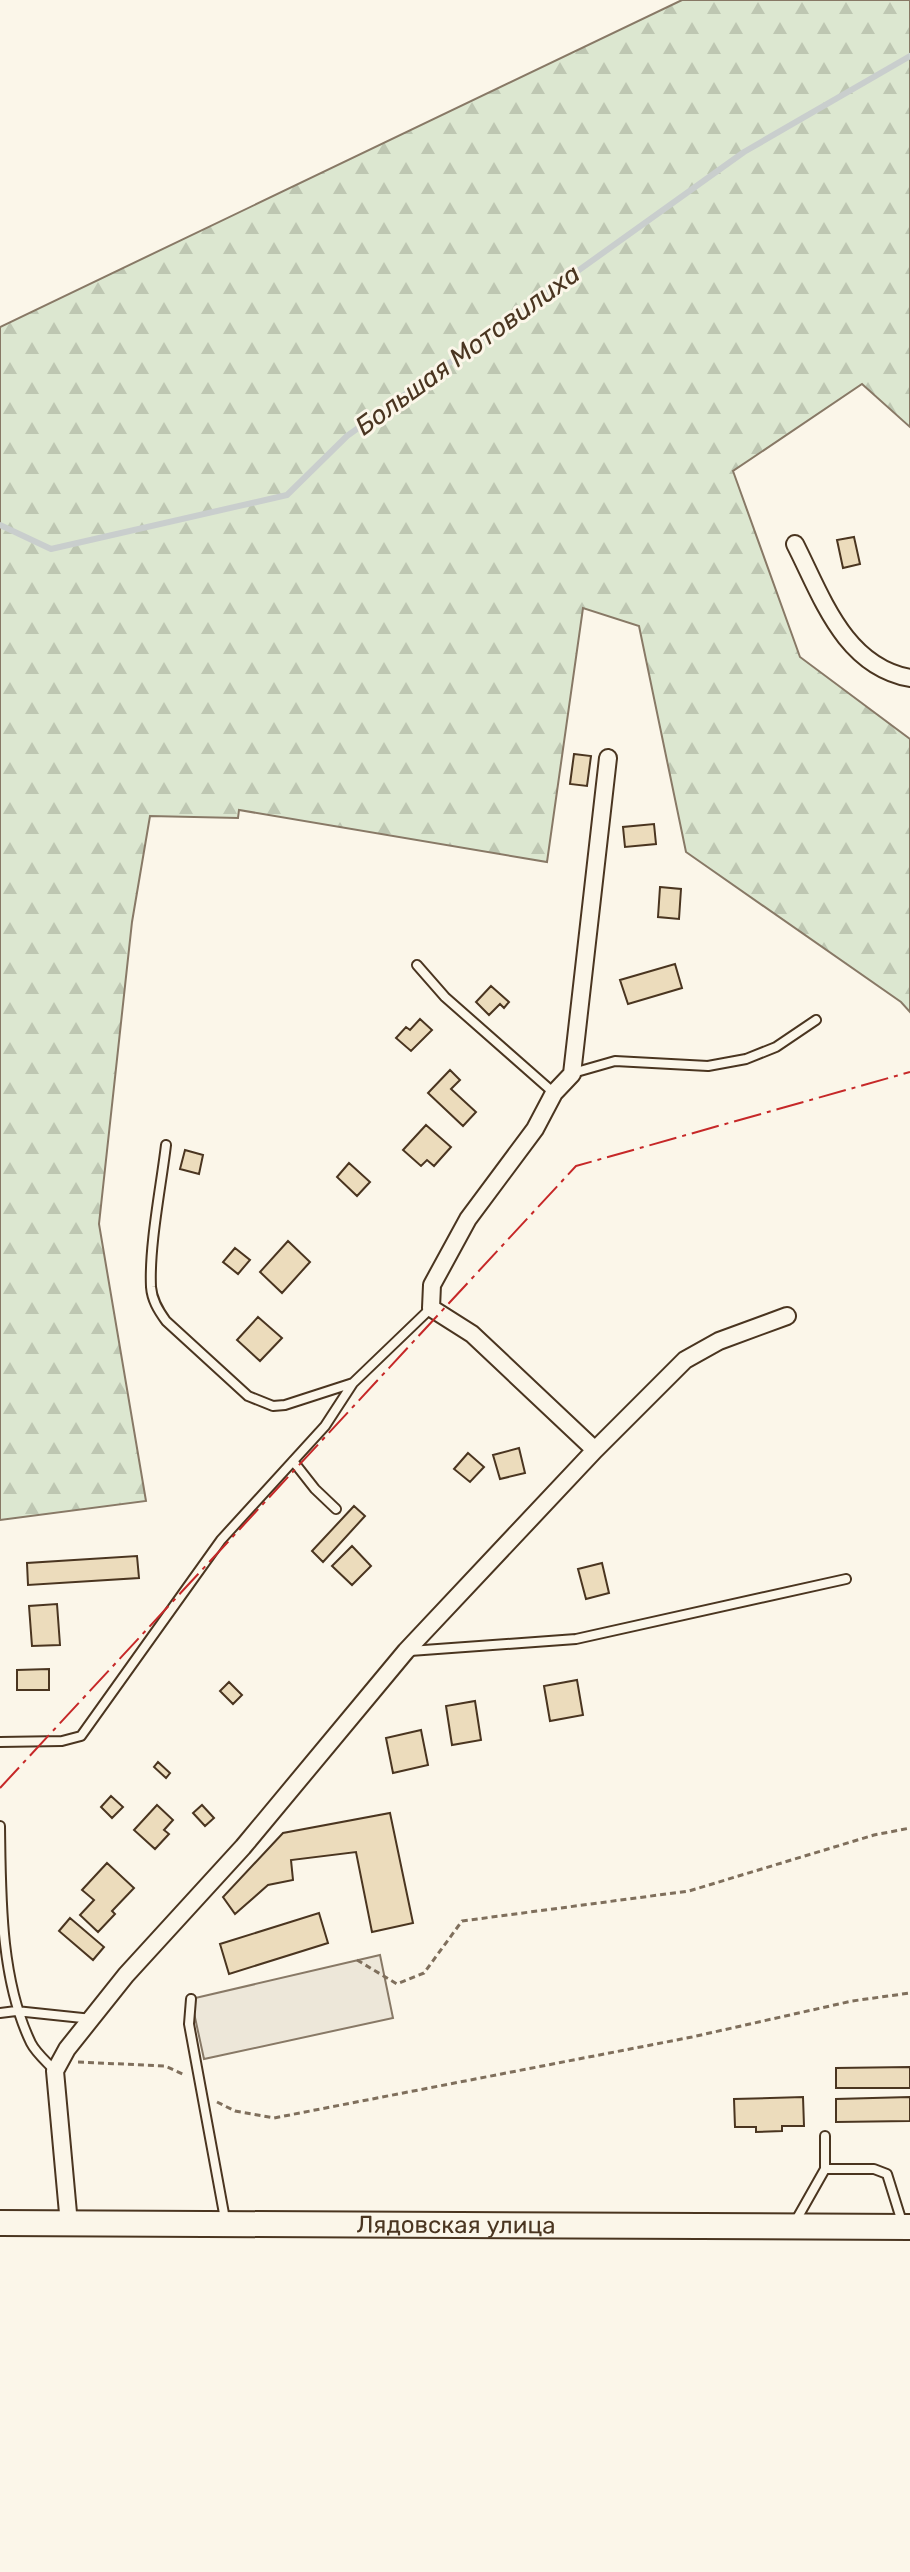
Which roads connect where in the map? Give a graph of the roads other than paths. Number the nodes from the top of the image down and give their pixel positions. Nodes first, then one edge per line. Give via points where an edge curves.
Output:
1 (795, 544) dead end
2 (910, 678) edge
3 (608, 758) dead end
4 (417, 965) dead end
5 (816, 1020) dead end
6 (572, 1074) junction
7 (554, 1093) junction
8 (166, 1145) dead end
9 (431, 1308) junction
10 (787, 1316) dead end
11 (353, 1383) junction
12 (595, 1450) junction
13 (293, 1461) junction
14 (336, 1509) dead end
15 (846, 1579) dead end
16 (406, 1651) junction
17 (0, 1742) edge
18 (0, 1826) edge
19 (191, 1999) dead end
20 (16, 2011) junction
21 (0, 2013) edge
22 (92, 2019) junction
23 (55, 2071) junction
24 (825, 2136) dead end
25 (825, 2169) junction
26 (0, 2223) edge
27 (69, 2224) junction
28 (226, 2224) junction
29 (793, 2227) junction
30 (907, 2227) edge

1 - 2 street via 837,629 867,661
3 - 6 street
4 - 7 lane via 445,997
5 - 6 lane via 776,1047 746,1059 708,1066 615,1061
6 - 7 street
7 - 9 street via 535,1129 448,1253 432,1285
8 - 11 lane via 151,1289 166,1321 261,1403 285,1405
9 - 11 lane
9 - 12 street via 472,1334
10 - 12 street via 685,1360
11 - 13 lane via 325,1426
12 - 16 street
13 - 14 lane
13 - 17 lane via 221,1540 81,1736
15 - 16 lane via 576,1639
16 - 22 street
18 - 20 lane via 5,1944
19 - 28 lane via 189,2024 200,2095
20 - 21 lane
20 - 22 lane
20 - 23 lane via 32,2046
22 - 23 street
23 - 27 street
24 - 25 lane
25 - 29 lane
25 - 30 lane via 887,2174
26 - 27 main road, Лядовская улица
27 - 28 main road, Лядовская улица
28 - 29 main road, Лядовская улица
29 - 30 main road, Лядовская улица

